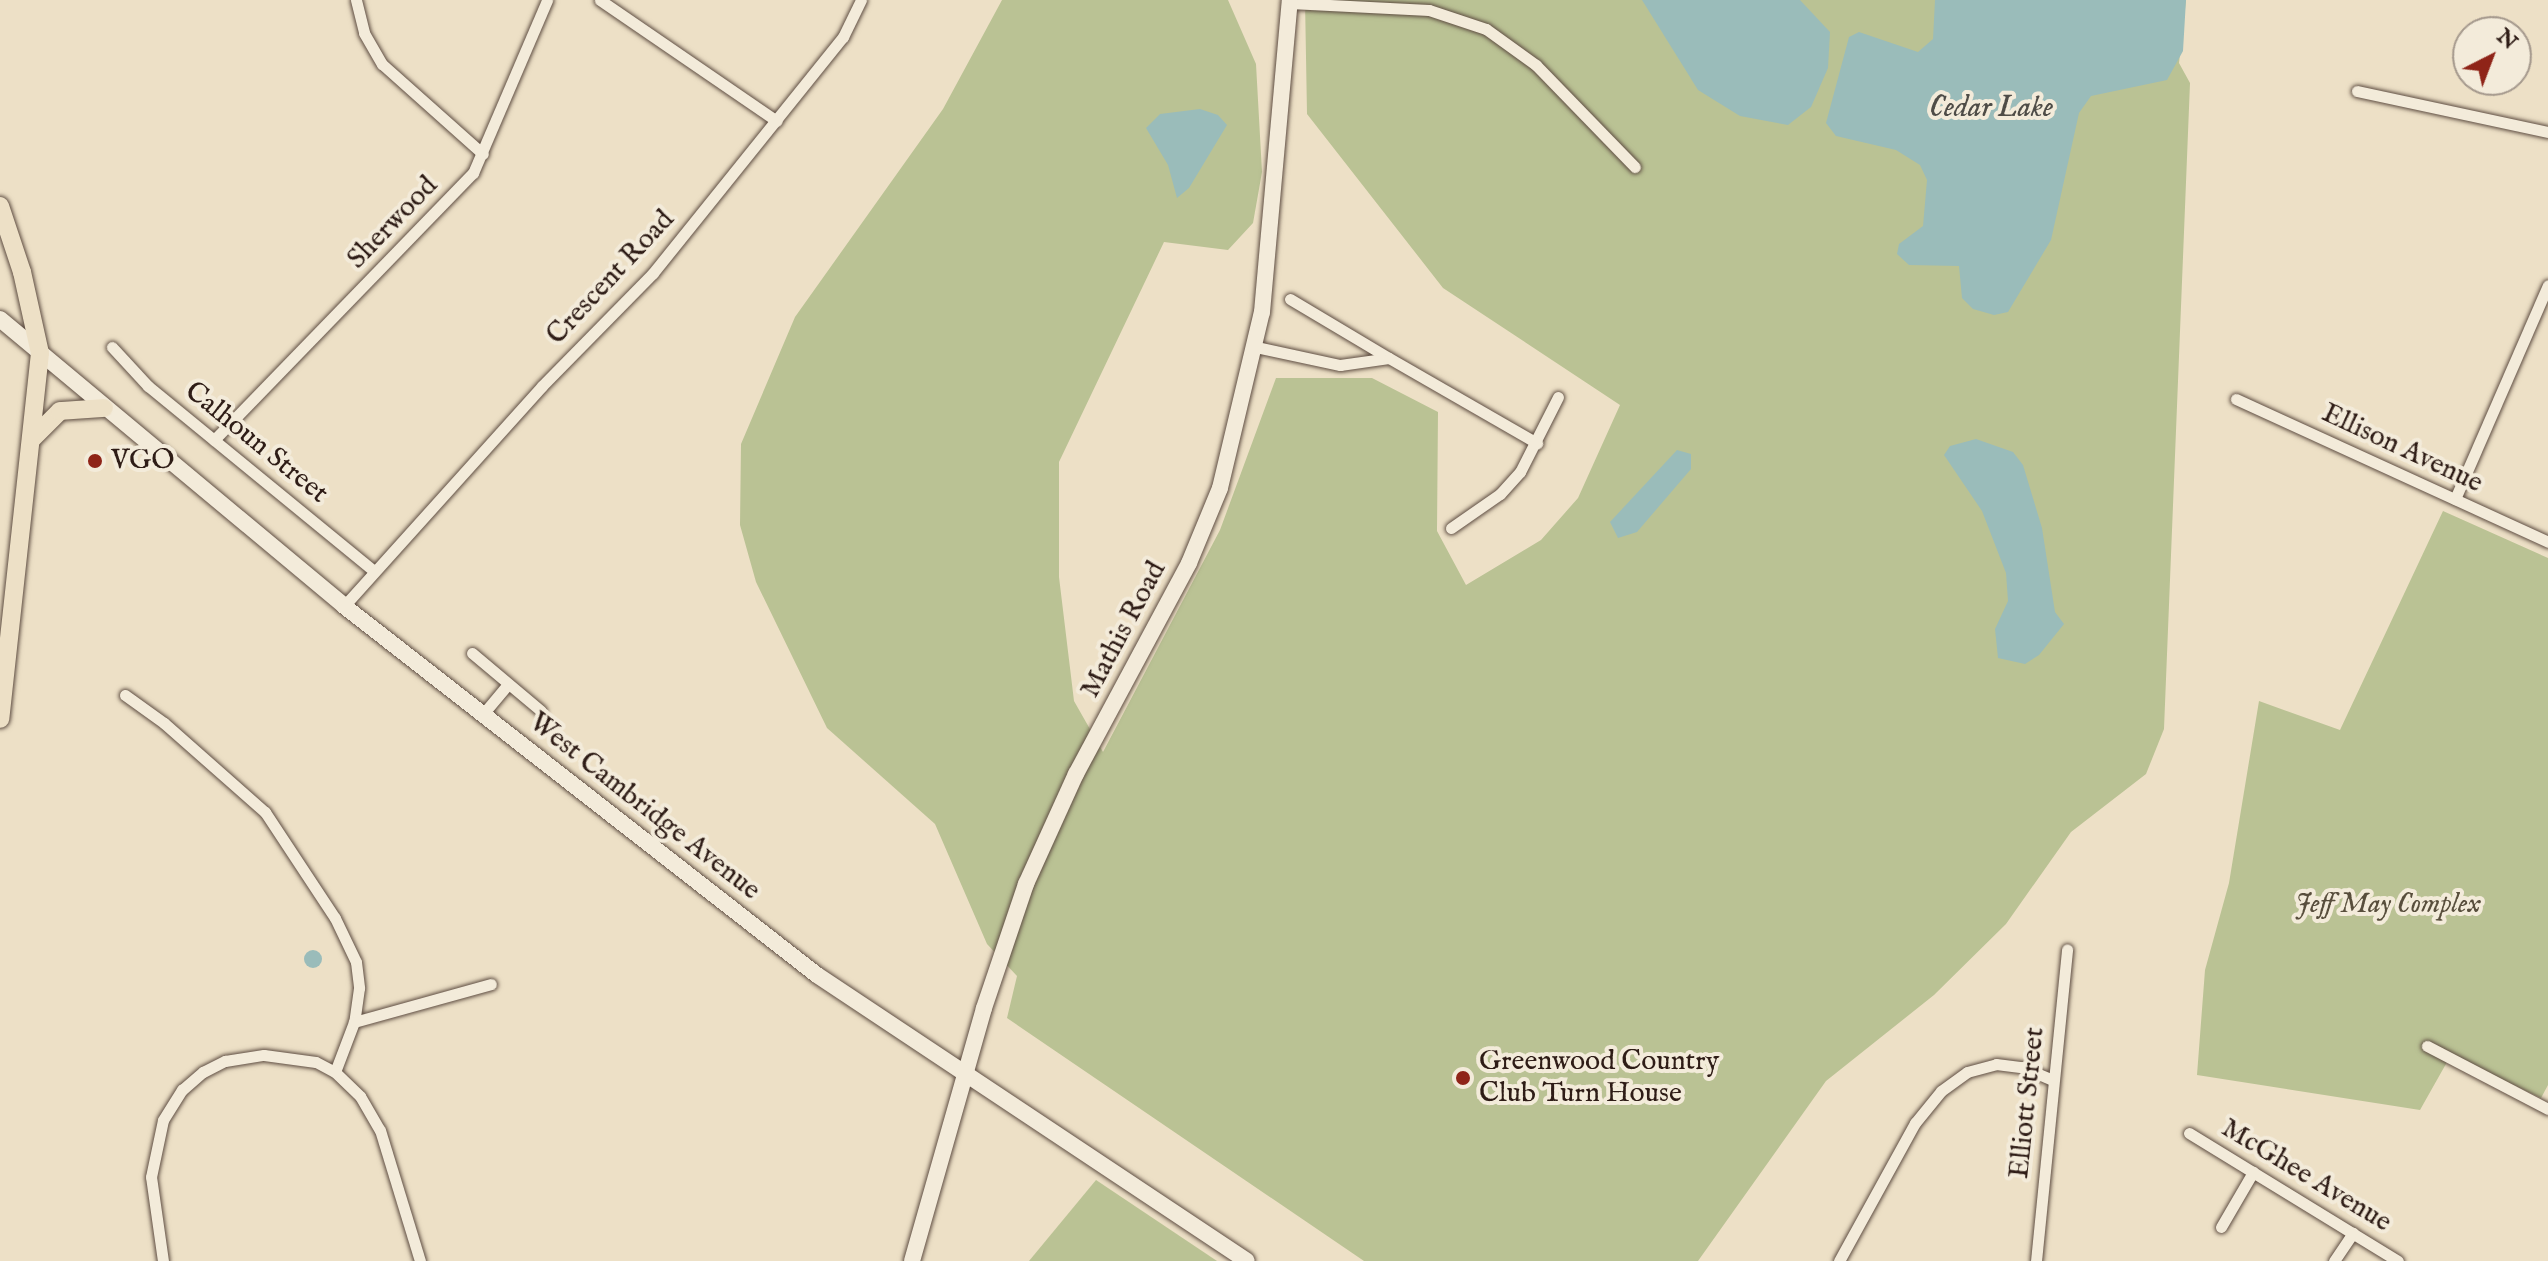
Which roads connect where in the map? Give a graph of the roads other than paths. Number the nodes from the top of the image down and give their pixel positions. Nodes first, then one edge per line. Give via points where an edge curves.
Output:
1 (356, 0) edge
2 (547, 0) edge
3 (600, 0) edge
4 (861, 0) edge
5 (1290, 2) edge
6 (1405, 4) edge
7 (2357, 91) dead end
8 (777, 121) junction
9 (2548, 132) edge
10 (483, 154) junction
11 (1635, 167) dead end
12 (0, 206) edge
13 (4, 232) edge
14 (2548, 287) edge
15 (1290, 299) dead end
16 (0, 319) edge
17 (112, 347) dead end
18 (1256, 347) junction
19 (40, 353) junction
20 (1389, 358) junction
21 (1558, 397) dead end
22 (2236, 399) dead end
23 (104, 408) junction
24 (33, 438) junction
25 (214, 440) junction
26 (1537, 443) junction
27 (2455, 499) junction
28 (1451, 528) dead end
29 (2548, 542) edge
30 (374, 571) junction
31 (344, 606) junction
32 (472, 653) dead end
33 (508, 684) junction
34 (125, 695) dead end
35 (541, 711) dead end
36 (483, 714) junction
37 (0, 719) edge
38 (2067, 950) dead end
39 (491, 984) dead end
40 (354, 1022) junction
41 (2427, 1046) dead end
42 (335, 1072) junction
43 (964, 1075) junction
44 (2052, 1080) junction
45 (2548, 1109) edge
46 (2189, 1133) dead end
47 (2253, 1172) junction
48 (2221, 1227) dead end
49 (2353, 1233) junction
50 (163, 1261) edge
51 (420, 1261) edge
52 (912, 1261) edge
53 (1247, 1261) edge
54 (1839, 1261) edge
55 (2036, 1261) edge
56 (2334, 1261) edge
57 (2398, 1261) edge

1 - 10 street via 364,33 382,64
2 - 10 street, Sherwood
3 - 8 street
4 - 8 street, Crescent Road via 843,37
5 - 6 street
5 - 18 main road, Mathis Road
6 - 11 street via 1455,17 1510,43
7 - 9 street
8 - 30 street, Crescent Road via 653,273
10 - 25 street, Sherwood via 449,202
12 - 13 main road
13 - 19 main road
14 - 27 street
15 - 20 street
16 - 19 main road, West Cambridge Avenue
17 - 25 street, Calhoun Street via 148,386
18 - 20 street via 1340,365
18 - 43 main road, Mathis Road via 1207,522 1046,837 1009,932
19 - 23 main road, West Cambridge Avenue
19 - 24 main road
20 - 26 street
21 - 26 street
22 - 27 street, Ellison Avenue
23 - 24 main road via 60,411
23 - 31 main road, West Cambridge Avenue
24 - 37 main road
25 - 30 street, Calhoun Street
26 - 28 street via 1500,494
27 - 29 street, Ellison Avenue
30 - 31 street, Crescent Road
31 - 36 main road, West Cambridge Avenue
32 - 33 street
33 - 35 street
33 - 36 street
34 - 40 street via 243,790 282,835 352,952 359,988
36 - 43 main road, West Cambridge Avenue via 817,975
38 - 44 street, Elliott Street
39 - 40 street
40 - 42 street
41 - 45 street
42 - 50 street via 286,1056 243,1057 203,1072 182,1090 163,1120 152,1158 151,1196
42 - 51 street via 360,1096 380,1130
43 - 52 main road, Mathis Road
43 - 53 main road, West Cambridge Avenue
44 - 54 street via 2022,1067 1996,1064 1967,1072 1941,1091 1915,1123
44 - 55 street, Elliott Street
46 - 47 street, McGhee Avenue
47 - 48 street
47 - 49 street, McGhee Avenue
49 - 56 street
49 - 57 street, McGhee Avenue

